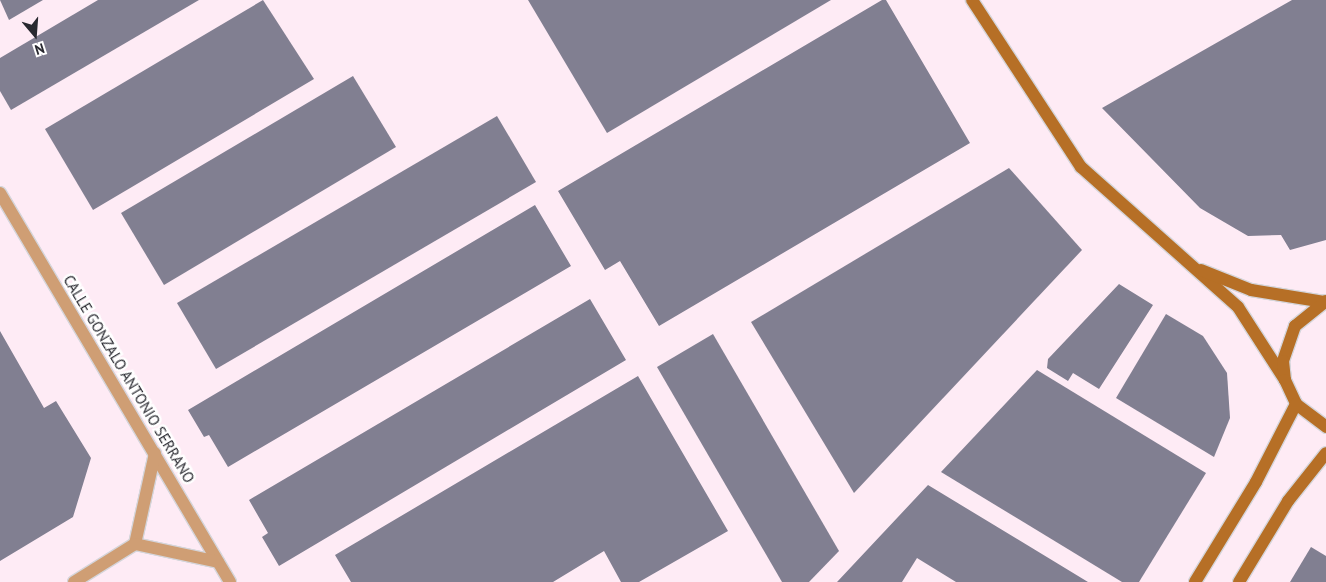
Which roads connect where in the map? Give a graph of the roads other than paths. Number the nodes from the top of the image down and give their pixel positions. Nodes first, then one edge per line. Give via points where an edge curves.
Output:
1 (972, 0) edge
2 (0, 193) edge
3 (1191, 267) junction
4 (1325, 302) edge
5 (1285, 380) junction
6 (1296, 404) junction
7 (1326, 427) edge
8 (155, 453) junction
9 (1326, 453) edge
10 (135, 544) junction
11 (218, 562) junction
12 (74, 582) edge
13 (230, 582) edge
14 (1195, 582) edge
15 (1238, 582) edge

1 - 3 street via 1081,167
2 - 8 street, CALLE GONZALO ANTONIO SERRANO
3 - 4 street via 1251,290
3 - 5 street via 1238,307
4 - 5 street via 1308,312 1291,334 1283,361
5 - 6 street
6 - 7 street
6 - 14 street via 1256,482
8 - 10 street
8 - 11 street, CALLE GONZALO ANTONIO SERRANO
9 - 15 street via 1288,501
10 - 11 street
10 - 12 street
11 - 13 street, CALLE GONZALO ANTONIO SERRANO

